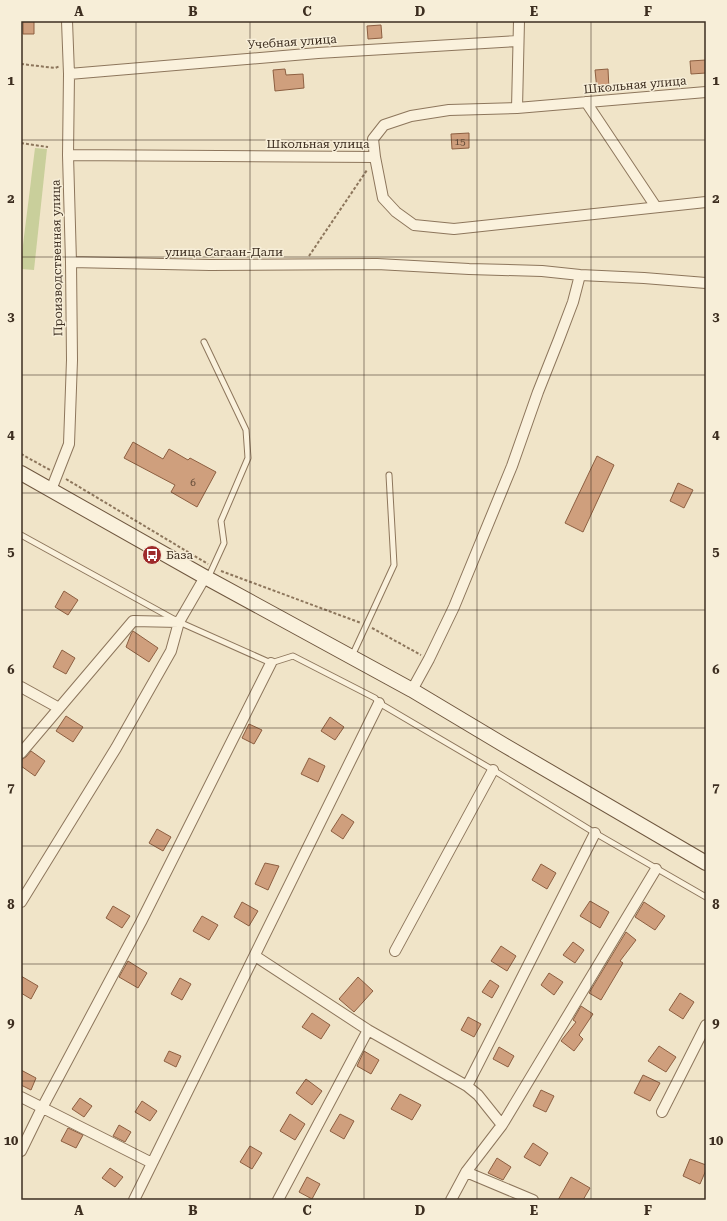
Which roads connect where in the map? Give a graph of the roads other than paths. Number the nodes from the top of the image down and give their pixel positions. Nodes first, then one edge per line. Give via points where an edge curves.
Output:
1 (67, 21) edge
2 (519, 21) edge
3 (518, 41) junction
4 (69, 74) junction
5 (706, 92) edge
6 (586, 102) junction
7 (517, 108) junction
8 (68, 155) junction
9 (375, 157) junction
10 (706, 202) edge
11 (656, 207) junction
12 (71, 262) junction
13 (580, 275) junction
14 (706, 283) edge
15 (204, 342) dead end
16 (21, 473) edge
17 (389, 475) dead end
18 (51, 490) junction
19 (21, 535) edge
20 (206, 578) junction
21 (179, 622) junction
22 (352, 657) junction
23 (271, 663) junction
24 (21, 687) edge
25 (412, 690) junction
26 (380, 703) junction
27 (59, 708) junction
28 (21, 753) edge
29 (493, 770) junction
30 (595, 833) junction
31 (706, 863) edge
32 (656, 869) junction
33 (706, 897) edge
34 (21, 902) edge
35 (395, 951) dead end
36 (255, 956) junction
37 (706, 1025) edge
38 (368, 1030) junction
39 (467, 1086) junction
40 (21, 1097) edge
41 (42, 1108) junction
42 (662, 1112) dead end
43 (502, 1125) junction
44 (21, 1152) edge
45 (152, 1163) junction
46 (466, 1172) junction
47 (134, 1200) edge
48 (278, 1200) edge
49 (451, 1200) edge
50 (533, 1200) edge

1 - 4 street, Производственная улица
2 - 3 street
3 - 4 street, Учебная улица via 318,53
3 - 7 street
4 - 8 street, Производственная улица
5 - 6 street, Школьная улица
6 - 7 street, Школьная улица
6 - 11 street
7 - 9 street, Школьная улица via 449,110 411,116 384,125 372,138
8 - 9 street, Школьная улица
8 - 12 street, Производственная улица
9 - 11 street via 383,198 396,212 414,225 454,229
10 - 11 street
12 - 13 street, улица Сагаан-Дали via 210,265 377,264
12 - 18 street, Производственная улица via 72,360 69,444
13 - 14 street, улица Сагаан-Дали
13 - 25 street via 573,302 512,466 454,607
15 - 20 lane via 246,430 248,458 221,521 224,543
16 - 18 main road
17 - 22 lane via 394,565
18 - 20 main road
19 - 21 lane
20 - 21 street
20 - 22 main road
21 - 23 lane
21 - 27 street via 133,621
21 - 34 street via 171,651 116,748
22 - 25 main road
23 - 26 lane via 293,656 375,698
23 - 41 street via 141,922
24 - 27 street
25 - 31 main road
26 - 29 lane
26 - 36 street
27 - 28 street
29 - 30 lane
29 - 35 street
30 - 32 lane
30 - 39 street
32 - 33 lane
32 - 43 street
36 - 38 street
36 - 45 street
37 - 42 street
38 - 39 street
38 - 48 street
39 - 43 street via 478,1095
40 - 41 street
41 - 44 street
41 - 45 street
43 - 46 street
45 - 47 street
46 - 49 street
46 - 50 street

